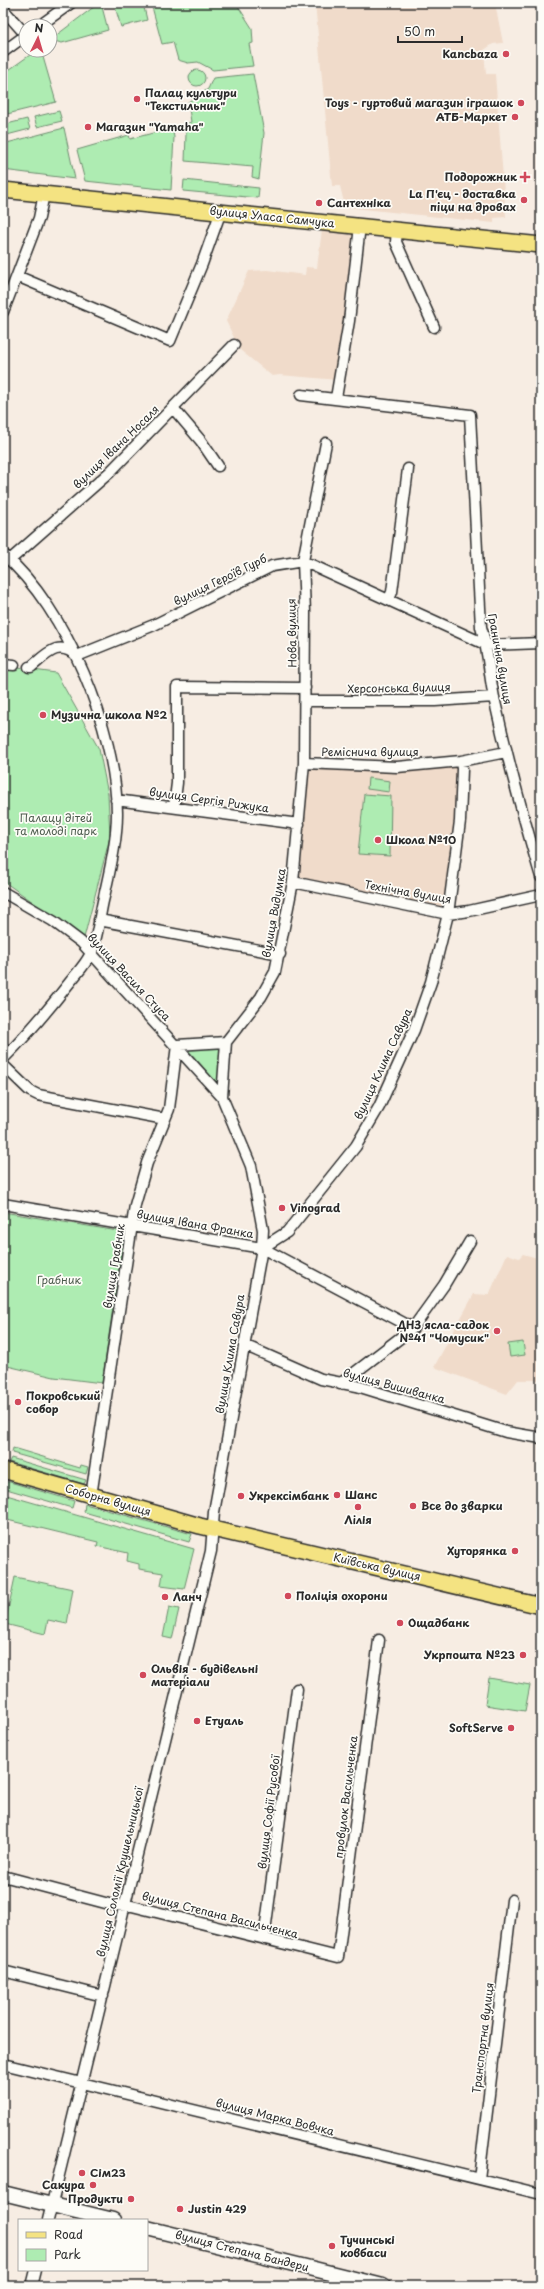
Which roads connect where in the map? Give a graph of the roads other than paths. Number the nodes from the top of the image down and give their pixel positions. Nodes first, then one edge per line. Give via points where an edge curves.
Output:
1 (70, 3) edge
2 (3, 8) edge
3 (50, 18) edge
4 (18, 26) edge
5 (18, 41) edge
6 (3, 52) edge
7 (3, 190) edge
8 (44, 194) junction
9 (221, 212) junction
10 (360, 226) junction
11 (397, 230) junction
12 (541, 245) edge
13 (17, 276) junction
14 (3, 312) edge
15 (434, 327) dead end
16 (234, 345) dead end
17 (300, 395) dead end
18 (336, 398) junction
19 (173, 408) junction
20 (326, 443) dead end
21 (218, 466) dead end
22 (408, 469) dead end
23 (6, 557) edge
24 (302, 561) junction
25 (389, 599) junction
26 (541, 643) edge
27 (486, 645) junction
28 (77, 656) junction
29 (3, 664) edge
30 (14, 666) dead end
31 (29, 667) dead end
32 (305, 688) junction
33 (494, 697) junction
34 (305, 701) junction
35 (506, 752) junction
36 (461, 761) junction
37 (304, 763) junction
38 (116, 800) junction
39 (174, 807) junction
40 (300, 824) junction
41 (541, 877) edge
42 (293, 882) junction
43 (3, 892) edge
44 (541, 895) edge
45 (448, 914) junction
46 (99, 920) junction
47 (91, 954) junction
48 (280, 954) junction
49 (226, 1042) junction
50 (177, 1045) junction
51 (3, 1059) edge
52 (3, 1065) edge
53 (222, 1097) junction
54 (165, 1119) junction
55 (3, 1204) edge
56 (132, 1226) junction
57 (470, 1241) dead end
58 (262, 1248) junction
59 (413, 1328) junction
60 (244, 1345) junction
61 (340, 1384) junction
62 (541, 1438) edge
63 (3, 1470) edge
64 (91, 1496) junction
65 (213, 1529) junction
66 (541, 1606) edge
67 (379, 1640) dead end
68 (297, 1688) dead end
69 (3, 1876) edge
70 (512, 1900) dead end
71 (125, 1906) junction
72 (264, 1939) junction
73 (338, 1958) joint
74 (3, 1972) edge
75 (103, 1996) junction
76 (3, 2064) edge
77 (82, 2083) junction
78 (479, 2179) junction
79 (3, 2193) edge
80 (541, 2194) edge
81 (52, 2205) junction
82 (48, 2219) edge
83 (109, 2219) edge
84 (148, 2228) edge
85 (36, 2271) edge
86 (32, 2286) edge
87 (383, 2286) edge

1 - 3 street
2 - 4 street
5 - 6 street
7 - 8 main road, вулиця Уласа Самчука
8 - 9 main road, вулиця Уласа Самчука
8 - 13 street via 39,218
9 - 10 main road, вулиця Уласа Самчука
9 - 13 street via 170,341
10 - 11 main road, вулиця Уласа Самчука
10 - 18 street via 349,321
11 - 12 main road, вулиця Уласа Самчука
11 - 15 street via 396,242
13 - 14 street
16 - 19 street, вулиця Івана Носаля
17 - 18 street
18 - 27 street, Гранична вулиця via 470,415 481,627
19 - 21 street
19 - 23 street, вулиця Івана Носаля via 110,472
20 - 24 street, Нова вулиця
22 - 25 street
23 - 28 street via 56,619
24 - 25 street
24 - 28 street, вулиця Героїв Гурб via 272,566 154,625
24 - 32 street, Нова вулиця
25 - 27 street
26 - 27 street
27 - 33 street, Гранична вулиця
28 - 31 street via 68,648 61,648 51,651
28 - 38 street via 98,710 107,743
29 - 30 street
32 - 34 street, Нова вулиця
32 - 39 street via 177,687 177,783
33 - 34 street, Херсонська вулиця via 435,701
33 - 35 street, Гранична вулиця
34 - 37 street, Нова вулиця
35 - 36 street, Реміснича вулиця
35 - 41 street, Гранична вулиця
36 - 37 street, Реміснича вулиця via 397,766
36 - 45 street, вулиця Клима Савура via 460,821
37 - 40 street, Нова вулиця
38 - 39 street, вулиця Сергія Рижука
38 - 46 street via 116,842
39 - 40 street, вулиця Сергія Рижука
40 - 42 street, вулиця Видумка
42 - 45 street, Технічна вулиця
42 - 48 street, вулиця Видумка
43 - 47 street, вулиця Василя Стуса via 53,921 81,942
44 - 45 street, Технічна вулиця
45 - 58 street, вулиця Клима Савура via 431,982 414,1030 372,1119 356,1146 287,1232
46 - 47 street
46 - 48 street
47 - 50 street, вулиця Василя Стуса
47 - 51 street via 46,1014
48 - 49 street, вулиця Видумка via 275,972 261,996
49 - 50 street
49 - 53 street
50 - 53 street, вулиця Василя Стуса
50 - 54 street, вулиця Грабник via 172,1093
52 - 54 street via 30,1091 38,1095
53 - 58 street via 251,1166 263,1230
54 - 56 street, вулиця Грабник via 143,1175
55 - 56 street, вулиця Івана Франка
56 - 58 street, вулиця Івана Франка
56 - 64 street, вулиця Грабник
57 - 59 street via 444,1285
58 - 59 street, вулиця Івана Франка
58 - 60 street, вулиця Клима Савура
59 - 61 street
60 - 61 street, вулиця Вишиванка via 321,1379
60 - 65 street, вулиця Клима Савура
61 - 62 street, вулиця Вишиванка via 357,1386 506,1432
63 - 64 main road, Соборна вулиця
64 - 65 main road, Соборна вулиця
65 - 66 main road, Київська вулиця
65 - 71 street, вулиця Соломії Крушельницької via 210,1551
67 - 73 street, провулок Васильченка
68 - 72 street, вулиця Софії Русової
69 - 71 street, вулиця Степана Васильченка
70 - 78 street, Транспортна вулиця
71 - 72 street, вулиця Степана Васильченка
71 - 75 street, вулиця Соломії Крушельницької
72 - 73 street, вулиця Степана Васильченка
74 - 75 street
75 - 77 street, вулиця Соломії Крушельницької
76 - 77 street, вулиця Марка Вовчка
77 - 78 street, вулиця Марка Вовчка
77 - 81 street, вулиця Соломії Крушельницької
78 - 80 street, вулиця Марка Вовчка
79 - 81 main road
81 - 82 street, вулиця Соломії Крушельницької
81 - 83 main road
84 - 87 main road, вулиця Степана Бандери
85 - 86 street

